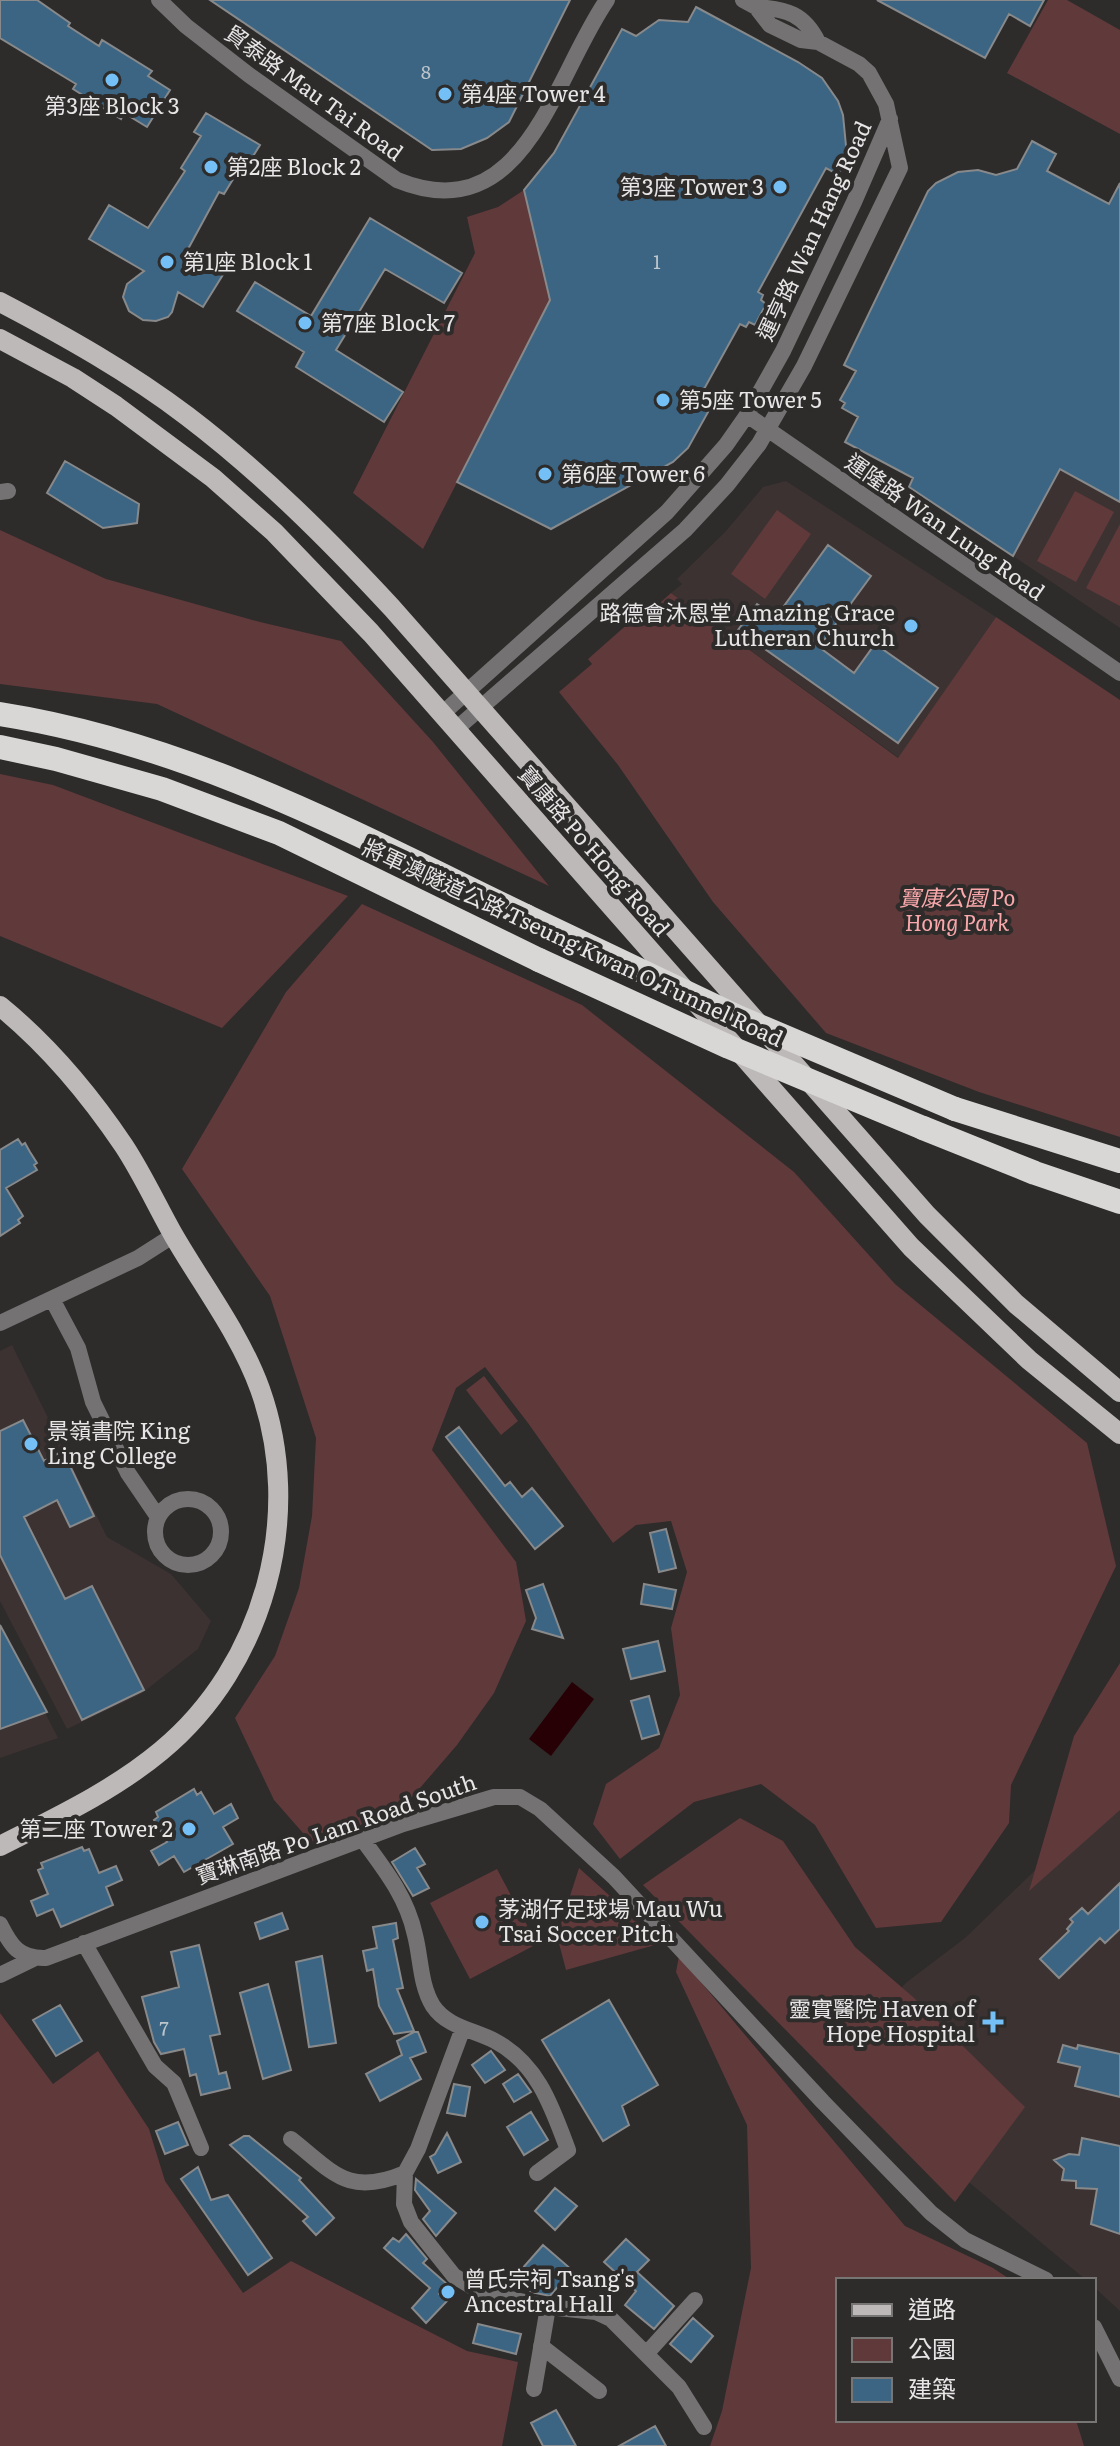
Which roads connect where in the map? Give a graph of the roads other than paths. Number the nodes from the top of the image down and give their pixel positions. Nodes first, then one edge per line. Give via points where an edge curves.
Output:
1 (159, 0) edge
2 (604, 3) edge
3 (750, 4) edge
4 (890, 119) junction
5 (0, 302) edge
6 (0, 339) edge
7 (747, 415) junction
8 (768, 429) junction
9 (1120, 673) edge
10 (466, 691) junction
11 (482, 709) junction
12 (0, 714) edge
13 (449, 722) junction
14 (0, 747) edge
15 (0, 1006) edge
16 (1120, 1161) edge
17 (1120, 1202) edge
18 (174, 1235) junction
19 (52, 1299) junction
20 (0, 1323) edge
21 (1120, 1392) edge
22 (1120, 1434) edge
23 (158, 1517) junction
24 (363, 1840) junction
25 (0, 1846) edge
26 (0, 1924) edge
27 (84, 1943) junction
28 (33, 1959) junction
29 (0, 1975) edge
30 (463, 2028) junction
31 (174, 2083) junction
32 (196, 2103) dead end
33 (291, 2139) dead end
34 (201, 2148) dead end
35 (405, 2173) junction
36 (537, 2173) dead end
37 (1042, 2278) edge
38 (695, 2300) dead end
39 (548, 2307) junction
40 (1096, 2331) edge
41 (541, 2346) junction
42 (647, 2353) junction
43 (1120, 2379) edge
44 (534, 2389) dead end
45 (599, 2391) dead end
46 (704, 2427) dead end

1 - 2 street, 貿泰路 Mau Tai Road via 249,75 397,180 441,191 486,181 522,152
3 - 4 street via 779,9 809,24 818,42 859,64 878,85
4 - 7 street, 運亨路 Wan Hang Road via 783,351
4 - 8 street, 運亨路 Wan Hang Road via 900,168
5 - 10 main road, 寶康路 Po Hong Road via 142,385 229,449 342,554
6 - 13 main road, 寶康路 Po Hong Road via 116,406 247,507 338,597
7 - 8 street, 運隆路 Wan Lung Road
7 - 10 street, 運亨路 Wan Hang Road via 714,462 667,512
8 - 9 street, 運隆路 Wan Lung Road
8 - 11 street, 運亨路 Wan Hang Road via 685,530
10 - 11 main road, 寶康路 Po Hong Road
10 - 13 street, 運亨路 Wan Hang Road
11 - 13 street, 運亨路 Wan Hang Road
11 - 21 main road, 寶康路 Po Hong Road via 927,1215 1016,1304
12 - 16 highway, 將軍澳隧道公路 Tseung Kwan O Tunnel Road, bridge via 94,733 193,763 303,809 738,1017 955,1109
13 - 22 main road, 寶康路 Po Hong Road via 911,1247 1018,1351
14 - 17 highway, 將軍澳隧道公路 Tseung Kwan O Tunnel Road, bridge via 162,789 279,833 729,1047 944,1137
15 - 18 main road via 68,1071 124,1146
18 - 19 street
18 - 25 main road via 234,1333 272,1427 279,1489 277,1546 266,1593 226,1678 163,1750 126,1779
19 - 20 street
19 - 23 street via 78,1348 93,1402 128,1473
23 - 23 street via 176,1502 204,1504 219,1522 217,1547 197,1564 175,1563 158,1546
24 - 27 street, 寶琳南路 Po Lam Road South
24 - 30 street via 406,1902 427,1995 447,2021
24 - 37 street, 寶琳南路 Po Lam Road South via 494,1797 510,1795 531,1802 614,1877 931,2213 965,2240
26 - 28 street via 11,1946
27 - 28 street, 寶琳南路 Po Lam Road South
27 - 31 street via 155,2066
28 - 29 street, 寶琳南路 Po Lam Road South
30 - 35 street
30 - 36 street via 518,2057 547,2096 568,2150
31 - 32 street
31 - 34 street
33 - 35 street via 354,2183 373,2184
35 - 39 street via 404,2204 411,2222 454,2276 483,2293
38 - 42 street
39 - 41 street
39 - 42 street via 596,2312
40 - 43 street
41 - 44 street
41 - 45 street
42 - 46 street via 679,2387

